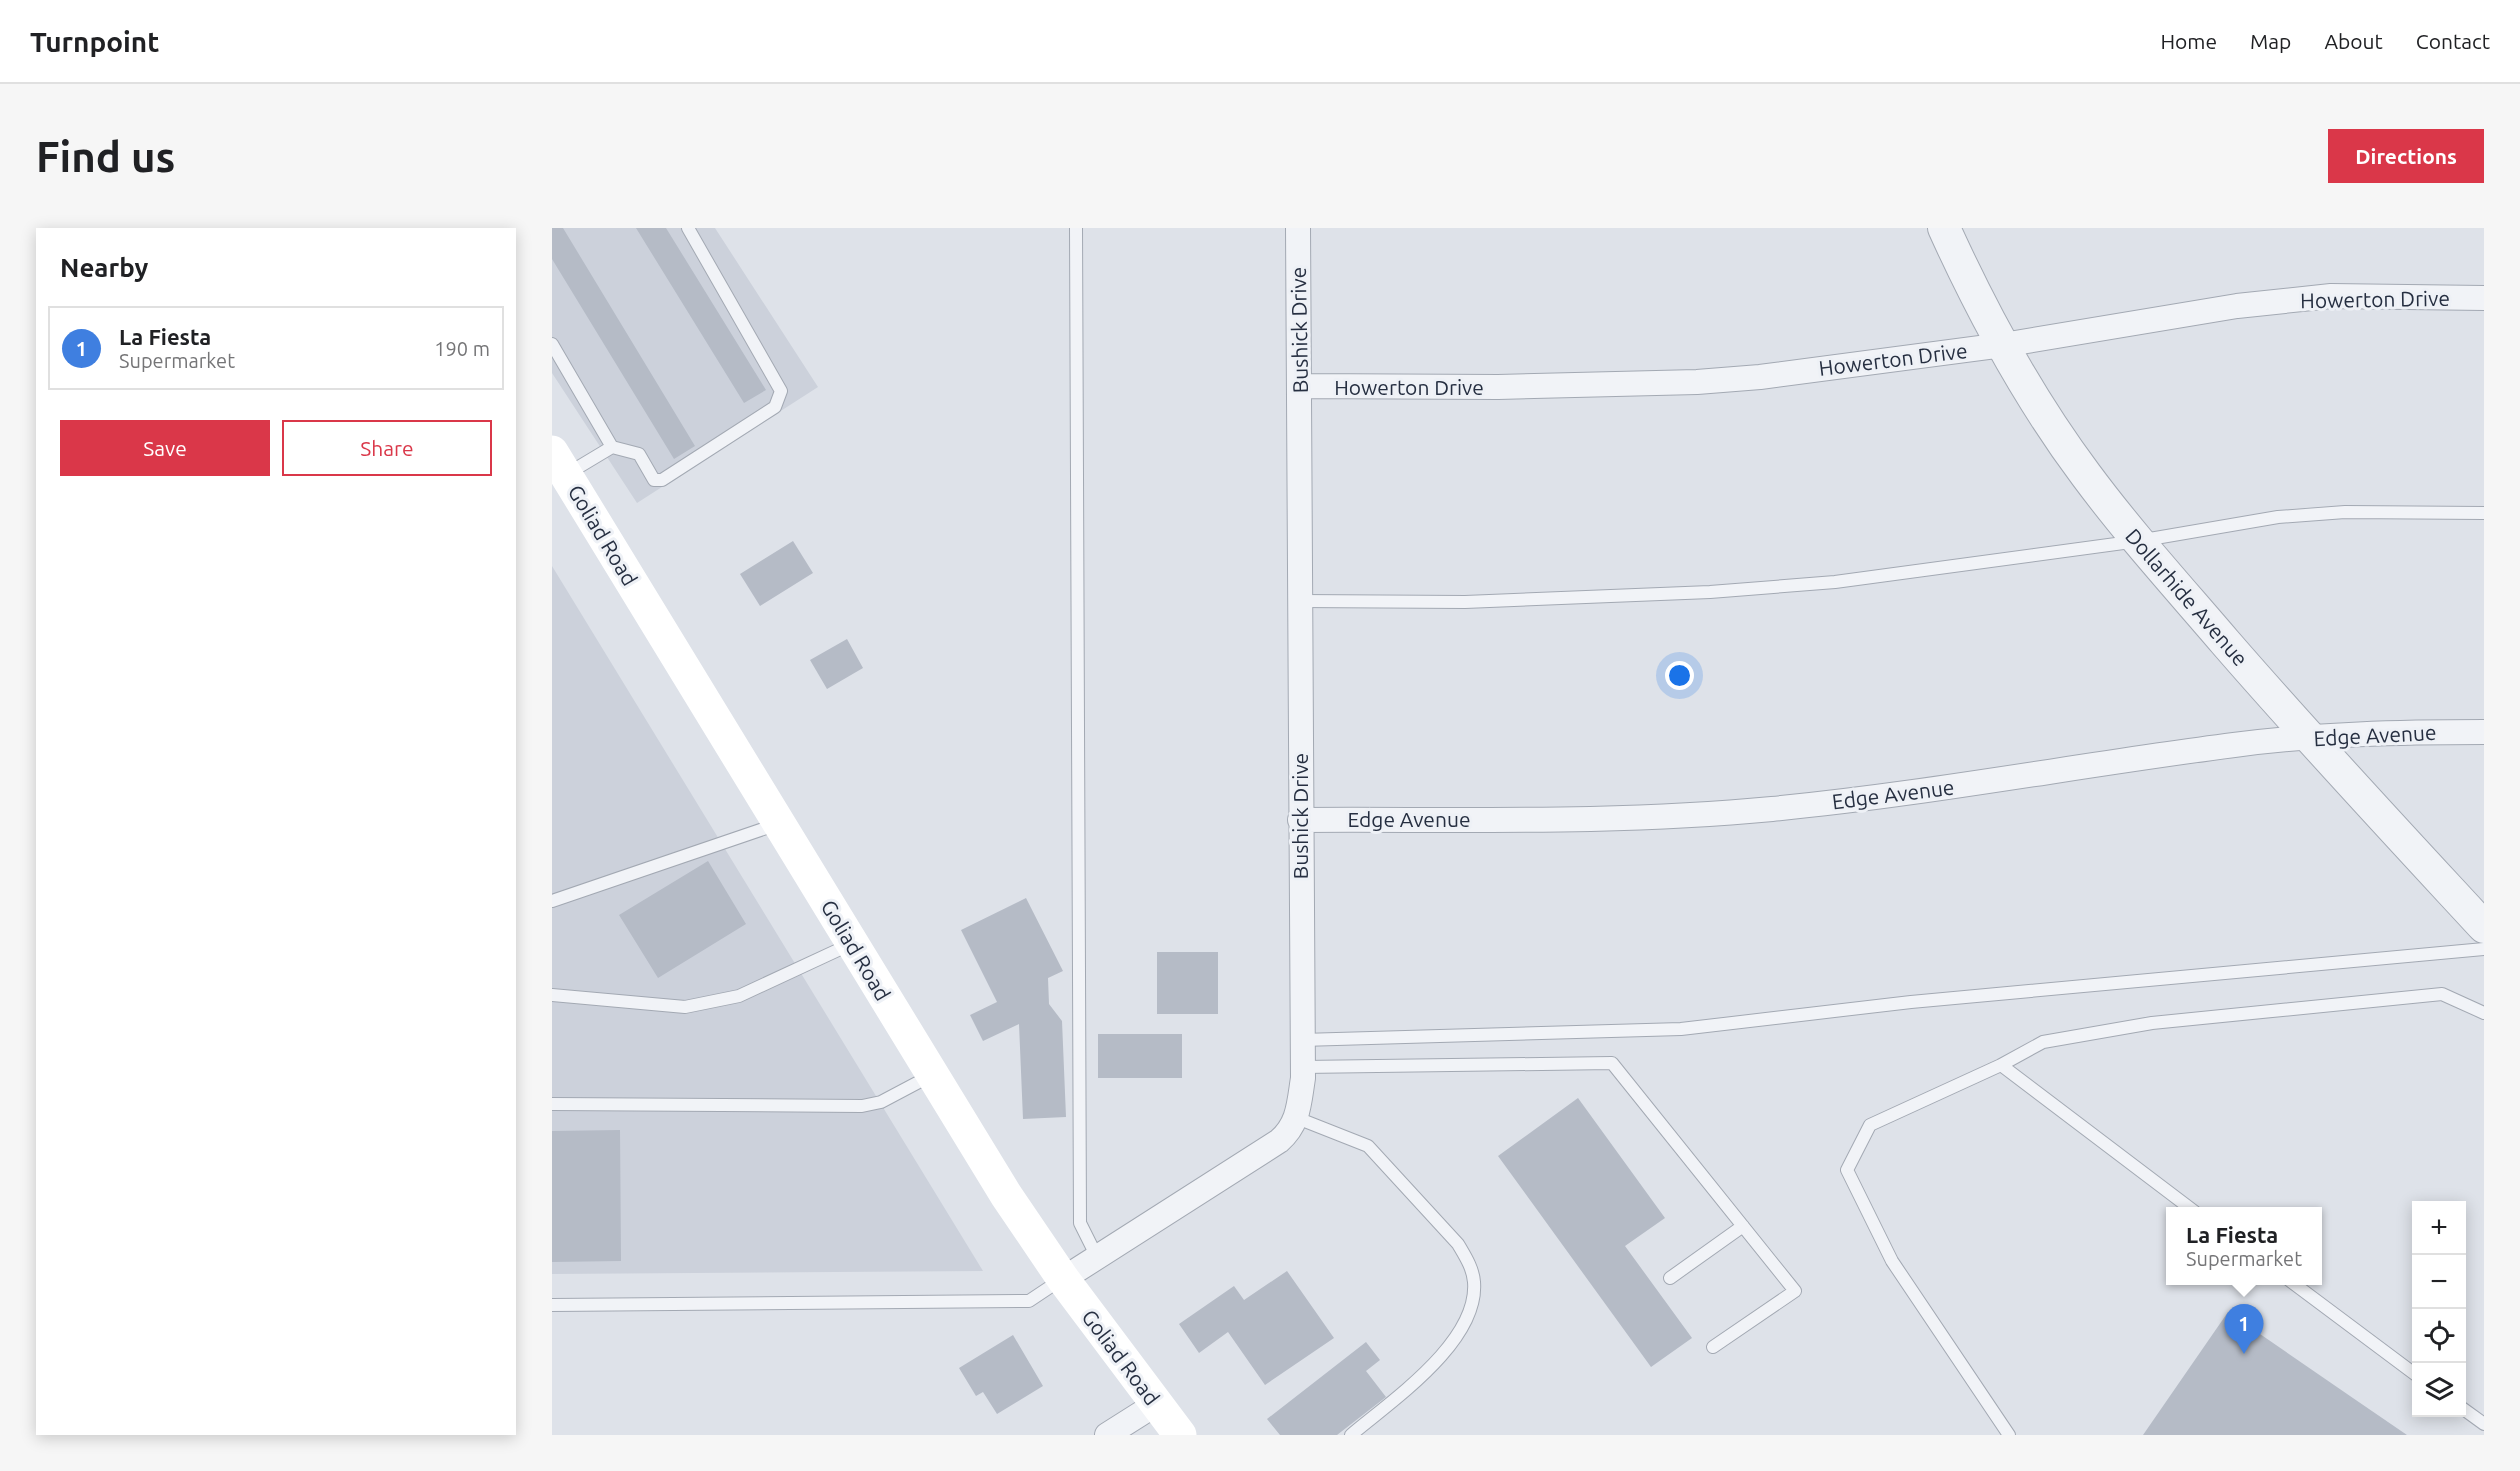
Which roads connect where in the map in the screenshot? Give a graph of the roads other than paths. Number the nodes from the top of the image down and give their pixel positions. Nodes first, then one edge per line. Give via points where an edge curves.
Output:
1 (688, 228) edge
2 (1076, 228) edge
3 (1298, 228) edge
4 (1944, 228) edge
5 (2484, 298) edge
6 (552, 344) edge
7 (2003, 345) junction
8 (556, 360) edge
9 (1299, 386) junction
10 (612, 447) junction
11 (556, 459) edge
12 (2484, 513) edge
13 (2138, 542) junction
14 (1299, 601) junction
15 (2484, 732) edge
16 (2308, 738) junction
17 (1300, 820) junction
18 (779, 824) junction
19 (552, 901) edge
20 (2484, 927) edge
21 (852, 943) junction
22 (2484, 949) edge
23 (552, 995) edge
24 (2484, 1013) edge
25 (1302, 1040) junction
26 (2001, 1065) junction
27 (1303, 1066) junction
28 (933, 1075) junction
29 (552, 1104) edge
30 (1297, 1118) junction
31 (2188, 1207) edge
32 (1743, 1226) junction
33 (1097, 1257) junction
34 (1670, 1278) dead end
35 (1063, 1279) junction
36 (2294, 1285) edge
37 (552, 1305) edge
38 (1713, 1347) dead end
39 (2412, 1372) edge
40 (1156, 1404) junction
41 (2466, 1411) edge
42 (2484, 1424) edge
43 (1107, 1435) edge
44 (1180, 1435) edge
45 (1351, 1435) edge
46 (2009, 1435) edge

1 - 10 lane via 781,392 775,407 662,480 654,480 639,454
2 - 33 lane via 1080,1223
3 - 9 street, Bushick Drive
4 - 7 street, Dollarhide Avenue via 1975,297
5 - 7 street, Howerton Drive via 2331,296 2237,306
6 - 8 lane
7 - 9 street, Howerton Drive via 1697,382
7 - 13 street, Dollarhide Avenue via 2084,473
8 - 10 lane
9 - 14 street, Bushick Drive
10 - 11 lane
11 - 18 main road, Goliad Road
12 - 13 lane via 2345,512 2278,517
13 - 14 lane via 1835,582 1710,592 1466,602
13 - 16 street, Dollarhide Avenue
14 - 17 street, Bushick Drive
15 - 16 street, Edge Avenue via 2387,732
16 - 17 street, Edge Avenue via 2235,744 1905,794 1771,809 1681,816
16 - 20 street, Dollarhide Avenue
17 - 25 street, Bushick Drive
18 - 19 lane
18 - 21 main road, Goliad Road
21 - 23 lane via 739,996 685,1007
21 - 28 main road, Goliad Road
22 - 25 lane via 1923,1001 1681,1029
24 - 26 lane via 2442,994 2152,1023 2043,1042
25 - 27 street, Bushick Drive
26 - 31 lane
26 - 46 lane via 1870,1125 1847,1170 1892,1261
27 - 30 street, Bushick Drive
27 - 32 lane via 1612,1064
28 - 29 lane via 881,1102 862,1106
28 - 35 main road, Goliad Road
30 - 33 street via 1279,1141
30 - 45 lane via 1368,1146 1458,1244 1474,1283 1470,1308 1460,1332 1446,1350 1431,1368
32 - 34 lane
32 - 38 lane via 1795,1291
33 - 35 street
35 - 37 lane via 1029,1301
35 - 40 main road, Goliad Road
36 - 39 lane
40 - 43 street
40 - 44 main road, Goliad Road
41 - 42 lane

